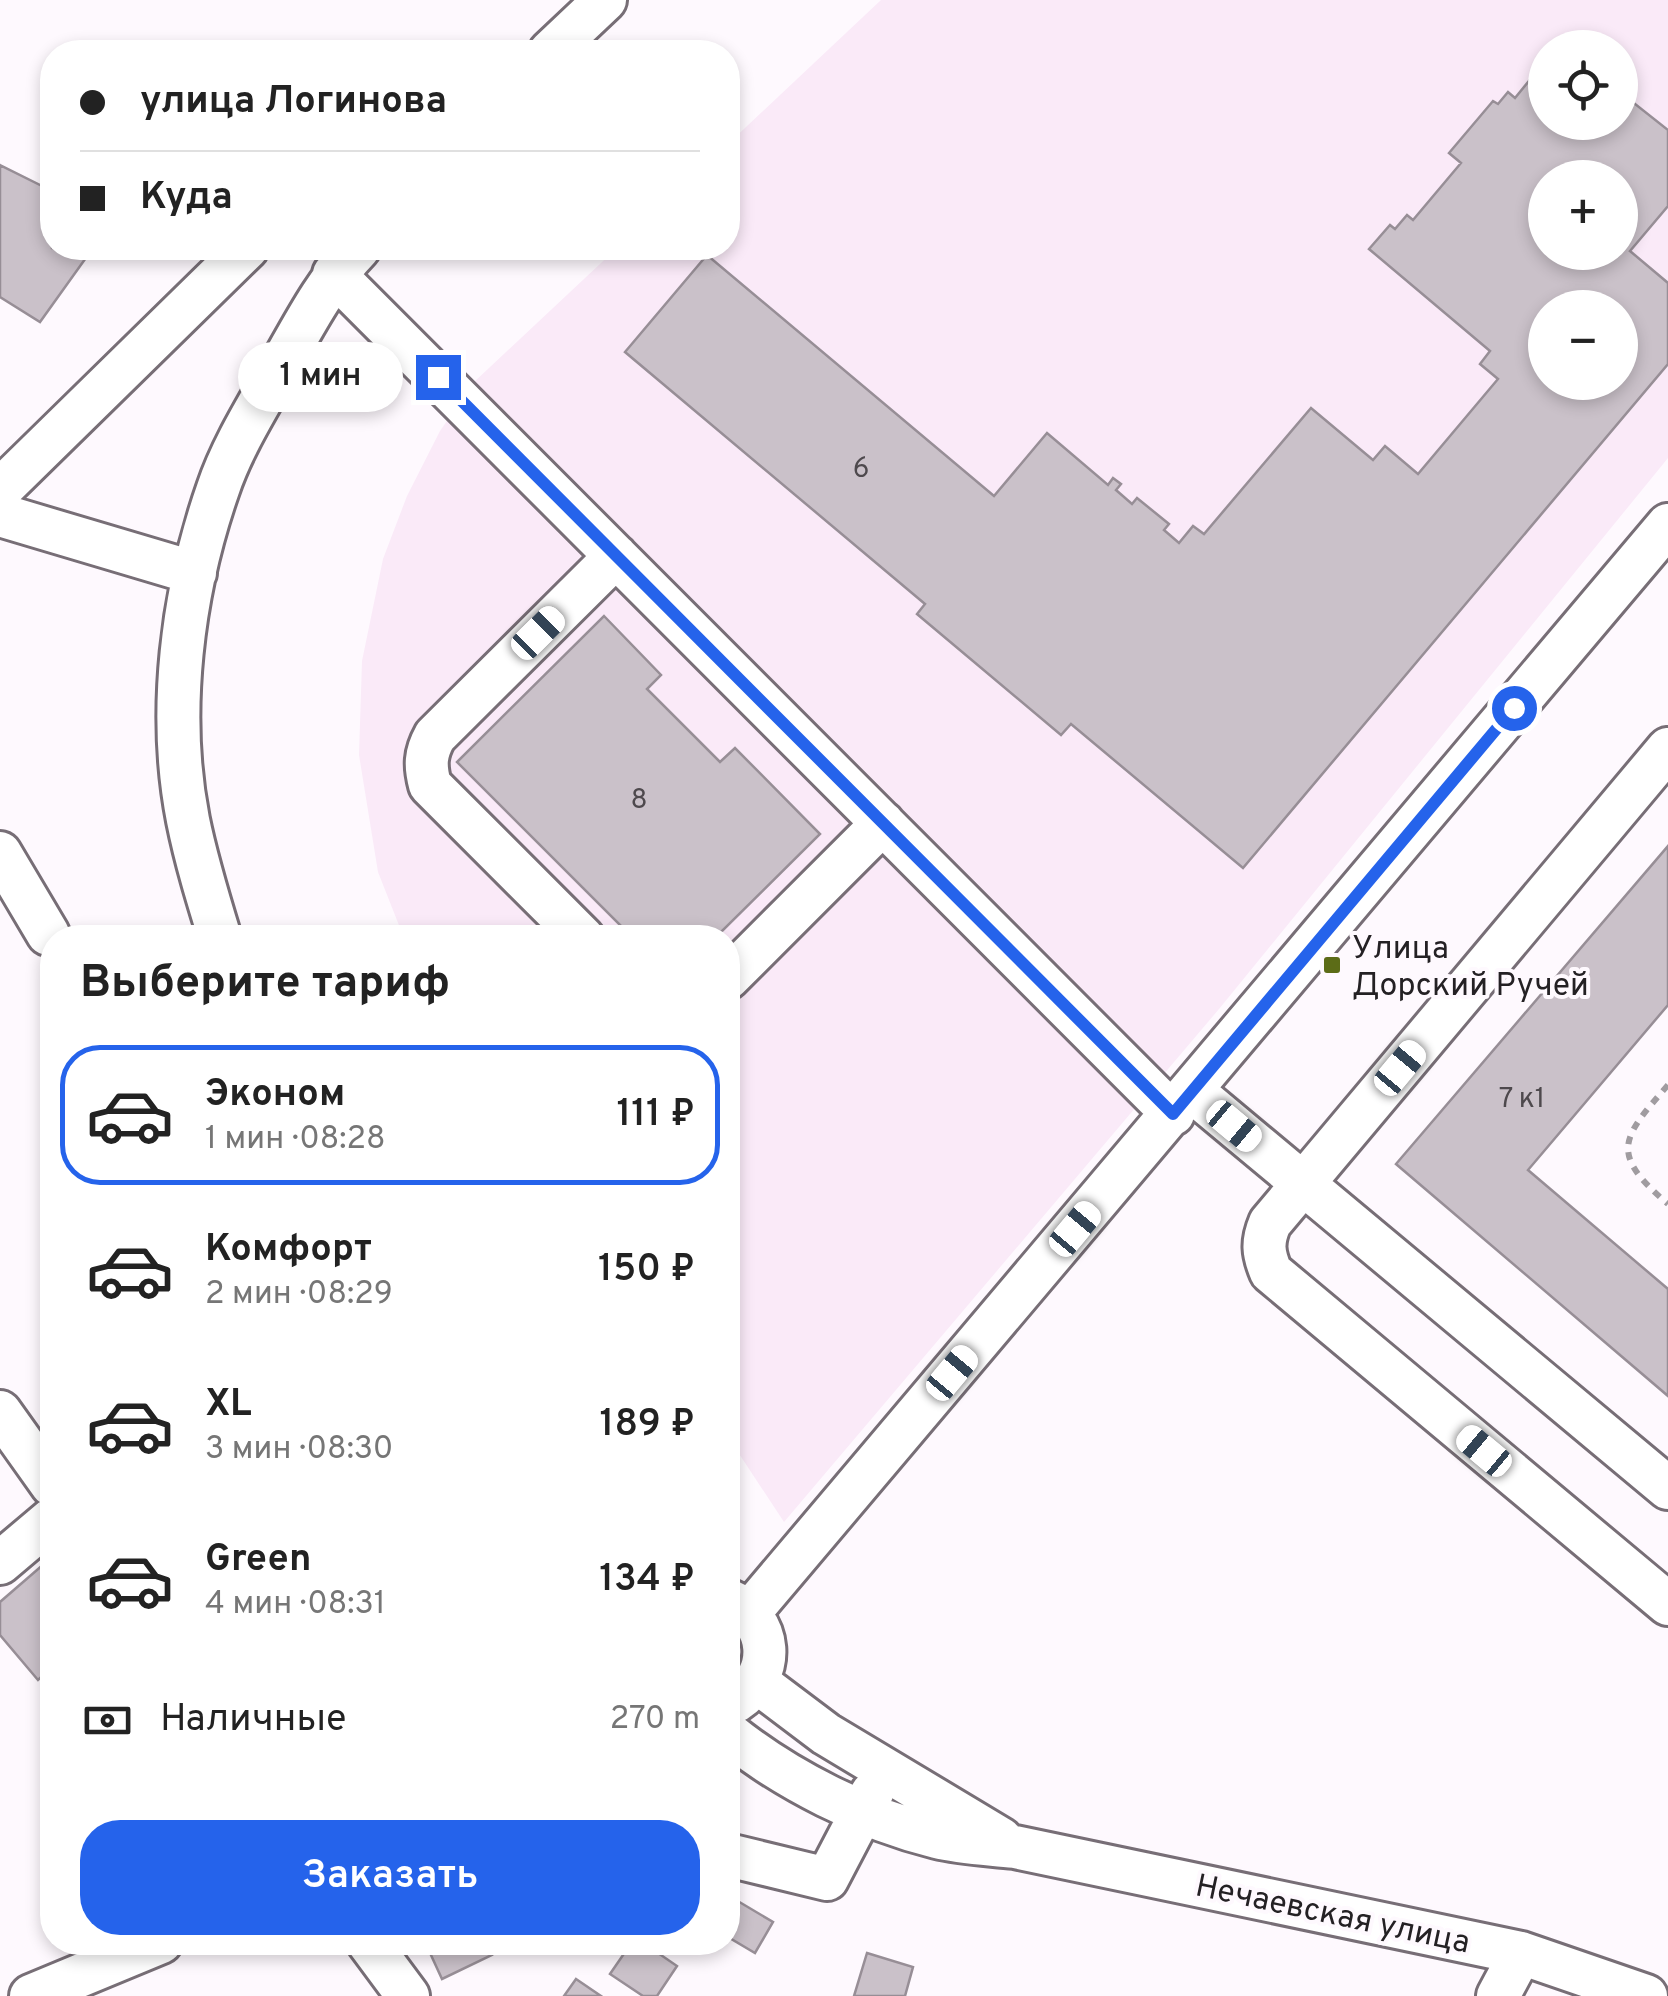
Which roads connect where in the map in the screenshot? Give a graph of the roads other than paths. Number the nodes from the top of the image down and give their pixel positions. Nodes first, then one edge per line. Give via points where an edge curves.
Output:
1 (605, 0) edge
2 (563, 40) edge
3 (235, 260) edge
4 (347, 261) edge
5 (0, 490) edge
6 (0, 515) edge
7 (1668, 524) edge
8 (616, 556) junction
9 (194, 573) junction
10 (1668, 748) edge
11 (883, 823) junction
12 (0, 853) edge
13 (43, 925) edge
14 (217, 925) edge
15 (570, 925) edge
16 (740, 966) edge
17 (1183, 1102) junction
18 (1303, 1184) junction
19 (0, 1412) edge
20 (40, 1469) edge
21 (1668, 1488) edge
22 (40, 1530) edge
23 (0, 1563) edge
24 (1668, 1604) edge
25 (740, 1605) edge
26 (740, 1609) edge
27 (742, 1693) edge
28 (740, 1743) edge
29 (867, 1802) junction
30 (1015, 1846) junction
31 (740, 1858) edge
32 (1521, 1953) junction
33 (130, 1955) edge
34 (378, 1955) edge
35 (31, 1996) edge
36 (408, 1996) edge
37 (1498, 1996) edge
38 (1646, 1996) edge

1 - 2 street
3 - 5 street
4 - 8 street
4 - 9 street via 259,404 218,487
6 - 9 street
7 - 17 street
8 - 11 street
8 - 15 street via 428,748 430,785
9 - 14 street via 182,649 180,745 188,818
10 - 18 street
11 - 16 street
11 - 17 street
12 - 13 street
17 - 18 street
17 - 25 street
18 - 21 street
18 - 24 street via 1264,1237 1270,1272
19 - 20 street
22 - 23 street
26 - 27 street via 765,1642 763,1669
27 - 30 street, Нечаевская улица via 826,1734
28 - 29 street, Нечаевская улица
29 - 30 street, Нечаевская улица via 938,1837
29 - 31 street via 827,1879
30 - 32 street, Нечаевская улица
32 - 37 street
32 - 38 street, Нечаевская улица
33 - 35 street
34 - 36 street

